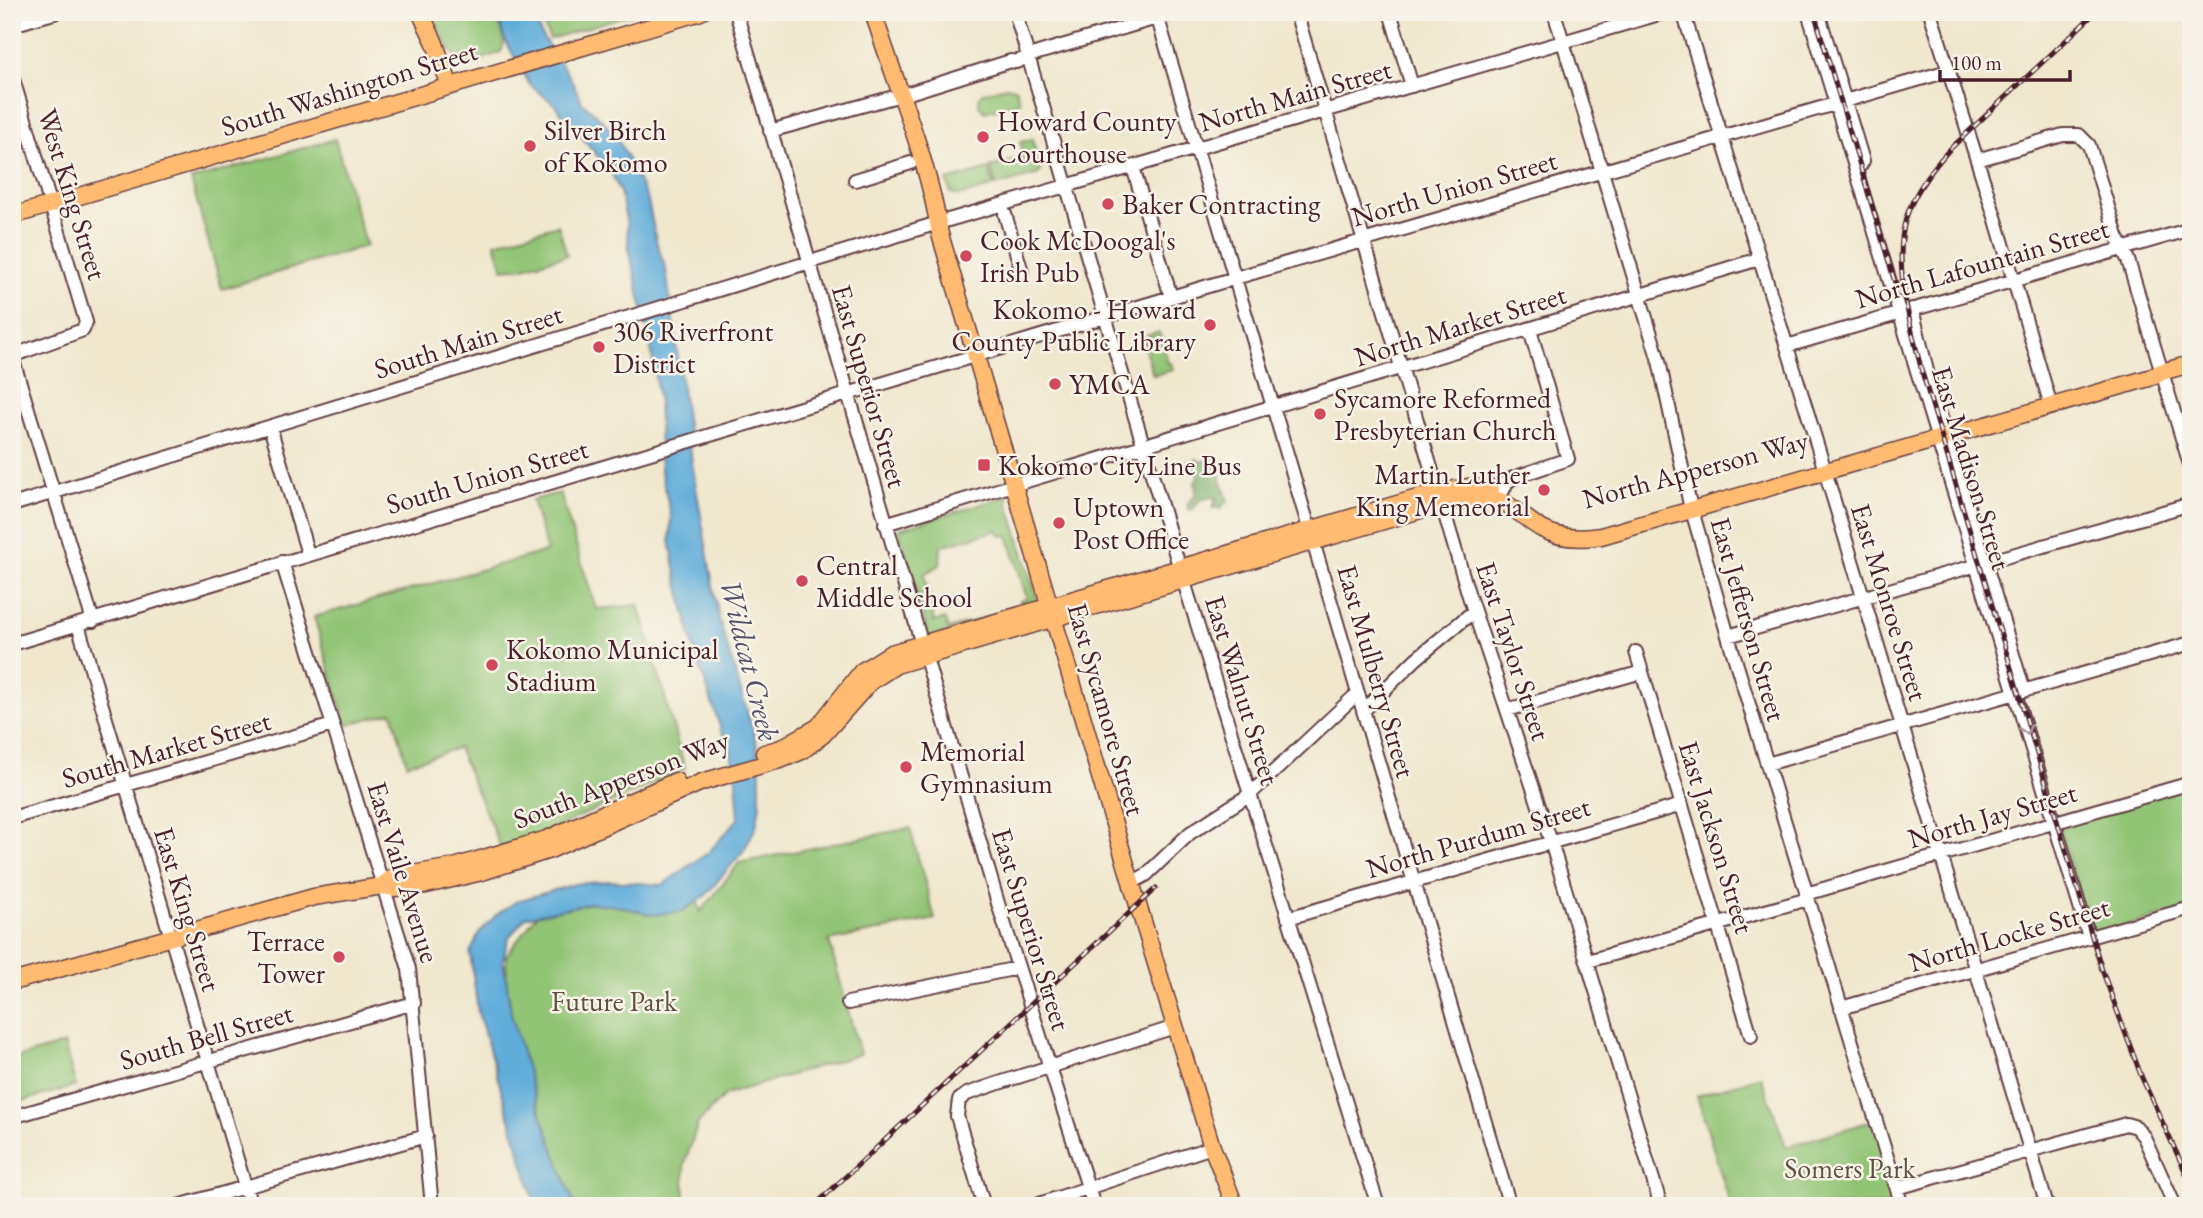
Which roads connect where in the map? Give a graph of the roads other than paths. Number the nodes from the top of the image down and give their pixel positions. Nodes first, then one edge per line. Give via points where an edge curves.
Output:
1 (57, 12) edge
2 (420, 12) edge
3 (701, 12) edge
4 (736, 12) edge
5 (873, 12) edge
6 (1015, 12) edge
7 (1177, 12) edge
8 (1296, 12) edge
9 (1390, 12) edge
10 (1554, 12) edge
11 (1666, 12) edge
12 (1683, 12) edge
13 (1808, 12) edge
14 (1818, 12) edge
15 (1930, 12) edge
16 (1157, 15) edge
17 (12, 25) edge
18 (1563, 43) junction
19 (1028, 56) junction
20 (1948, 71) junction
21 (12, 76) edge
22 (450, 86) junction
23 (1412, 86) junction
24 (900, 94) junction
25 (1840, 102) junction
26 (1326, 111) junction
27 (770, 131) junction
28 (1722, 135) junction
29 (1197, 149) junction
30 (1978, 160) junction
31 (911, 163) dead end
32 (1133, 167) junction
33 (1602, 170) junction
34 (855, 180) dead end
35 (1065, 186) junction
36 (51, 205) junction
37 (1005, 214) dead end
38 (12, 216) edge
39 (938, 223) junction
40 (2191, 229) edge
41 (1364, 241) junction
42 (2122, 248) junction
43 (1759, 259) junction
44 (808, 263) junction
45 (1022, 272) dead end
46 (1235, 278) junction
47 (2014, 280) junction
48 (1639, 296) junction
49 (1171, 298) junction
50 (1912, 309) junction
51 (1899, 313) junction
52 (1106, 317) junction
53 (1530, 330) junction
54 (1787, 346) junction
55 (12, 356) edge
56 (976, 356) junction
57 (2191, 363) edge
58 (1402, 369) junction
59 (2161, 372) junction
60 (847, 394) junction
61 (2049, 400) junction
62 (1274, 408) junction
63 (270, 427) junction
64 (1941, 433) junction
65 (1144, 446) junction
66 (1824, 466) junction
67 (2191, 468) edge
68 (1013, 486) junction
69 (53, 493) junction
70 (1499, 496) junction
71 (1439, 498) junction
72 (2191, 504) edge
73 (12, 505) edge
74 (1690, 505) junction
75 (885, 524) junction
76 (1311, 536) junction
77 (308, 554) junction
78 (282, 562) junction
79 (1981, 564) junction
80 (1182, 575) junction
81 (1863, 597) junction
82 (1474, 611) junction
83 (1051, 613) junction
84 (93, 621) junction
85 (78, 625) junction
86 (1728, 636) junction
87 (2191, 643) edge
88 (12, 644) edge
89 (923, 650) junction
90 (1636, 652) dead end
91 (1642, 672) junction
92 (2019, 692) junction
93 (1358, 693) junction
94 (1507, 710) junction
95 (1363, 711) junction
96 (333, 725) junction
97 (1902, 726) junction
98 (1767, 764) junction
99 (2191, 783) edge
100 (126, 785) junction
101 (1249, 795) junction
102 (1682, 805) junction
103 (12, 818) edge
104 (2054, 822) junction
105 (1551, 842) junction
106 (1941, 855) junction
107 (1413, 882) junction
108 (1131, 883) junction
109 (382, 886) junction
110 (1807, 896) junction
111 (2191, 908) edge
112 (1288, 918) junction
113 (1718, 925) junction
114 (170, 936) junction
115 (2089, 937) junction
116 (1588, 961) junction
117 (1018, 968) junction
118 (1975, 970) junction
119 (12, 982) edge
120 (414, 1003) junction
121 (848, 1003) dead end
122 (1840, 1007) junction
123 (1175, 1027) junction
124 (1751, 1036) dead end
125 (208, 1062) junction
126 (1049, 1068) junction
127 (12, 1117) edge
128 (426, 1136) junction
129 (1212, 1147) junction
130 (2030, 1150) junction
131 (245, 1186) junction
132 (1087, 1188) junction
133 (1896, 1188) junction
134 (178, 1206) edge
135 (251, 1206) edge
136 (432, 1206) edge
137 (984, 1206) edge
138 (1033, 1206) edge
139 (1094, 1206) edge
140 (1235, 1206) edge
141 (1378, 1206) edge
142 (1510, 1206) edge
143 (1661, 1206) edge
144 (1902, 1206) edge
145 (2047, 1206) edge
146 (2175, 1206) edge

1 - 17 street
2 - 22 main road
3 - 22 main road, South Washington Street
4 - 27 street, East Superior Street
5 - 24 main road, East Sycamore Street
6 - 19 street, East Walnut Street
7 - 16 street
8 - 26 street, East Taylor Street
9 - 23 street
10 - 18 street, East Jefferson Street
11 - 18 street, North Main Street
12 - 28 street, East Monroe Street
13 - 25 street, East Madison Street
14 - 25 street, East Madison Street
15 - 20 street
16 - 19 street
16 - 29 street, East Mulberry Street
18 - 23 street, North Main Street
18 - 33 street, East Jefferson Street
19 - 24 street
19 - 35 street, East Walnut Street
20 - 25 street, North Union Street
20 - 30 street
21 - 36 street, West King Street
22 - 36 main road, South Washington Street
23 - 26 street, North Main Street
24 - 27 street
24 - 39 main road, East Sycamore Street
25 - 28 street, North Union Street
25 - 51 street, East Madison Street
26 - 29 street, North Main Street
26 - 41 street, East Taylor Street
27 - 44 street, East Superior Street
28 - 33 street, North Union Street
28 - 43 street, East Monroe Street
29 - 32 street, North Main Street
29 - 46 street, East Mulberry Street
30 - 42 street via 2063,135 2079,135 2089,145
30 - 47 street
31 - 34 street
32 - 35 street, North Main Street
32 - 49 street
33 - 41 street, North Union Street
33 - 48 street, East Jefferson Street
35 - 39 street, North Main Street
35 - 52 street, East Walnut Street
36 - 38 main road, South Washington Street
36 - 55 street, West King Street via 86,327
37 - 45 street
39 - 44 street, South Main Street
39 - 56 main road, East Sycamore Street
40 - 42 street, North Lafountain Street
41 - 46 street, North Union Street
41 - 58 street, East Taylor Street
42 - 47 street, North Lafountain Street
42 - 59 street
43 - 48 street, North Market Street
43 - 54 street, East Monroe Street
44 - 60 street, East Superior Street
44 - 63 street, South Main Street
46 - 49 street, North Union Street
46 - 62 street, East Mulberry Street
47 - 50 street, North Lafountain Street
47 - 61 street
48 - 53 street, North Market Street
48 - 74 street, East Jefferson Street via 1659,361
49 - 52 street, North Union Street
50 - 51 street, North Lafountain Street
50 - 64 street, East Madison Street
51 - 54 street, North Lafountain Street
51 - 64 street, East Madison Street
52 - 56 street, North Union Street
52 - 65 street, East Walnut Street
53 - 58 street, North Market Street
53 - 70 street via 1568,459 1513,478
54 - 66 street, East Monroe Street
55 - 69 street
56 - 60 street, South Union Street
56 - 68 main road, East Sycamore Street
57 - 59 main road, North Apperson Way
58 - 62 street, North Market Street
58 - 71 street, East Taylor Street
59 - 61 main road, North Apperson Way
59 - 64 main road, North Apperson Way
59 - 67 street
60 - 75 street, East Superior Street
60 - 77 street, South Union Street
61 - 64 main road, North Apperson Way
62 - 65 street, North Market Street
62 - 76 street, East Mulberry Street
63 - 69 street, South Main Street
63 - 77 street
64 - 66 main road, North Apperson Way
64 - 79 street, East Madison Street
65 - 68 street, North Market Street
65 - 80 street, East Walnut Street
66 - 74 main road, North Apperson Way
66 - 81 street, East Monroe Street
68 - 75 street
68 - 83 main road, East Sycamore Street
69 - 73 street, South Main Street
69 - 84 street
70 - 71 main road, North Apperson Way via 1469,487
70 - 74 main road, North Apperson Way via 1541,529 1570,538 1601,536
71 - 76 main road, North Apperson Way
71 - 82 street, East Taylor Street
72 - 79 street
74 - 86 street, East Jefferson Street
75 - 89 street, East Superior Street
76 - 80 main road, North Apperson Way
76 - 93 street, East Mulberry Street
77 - 78 street, South Union Street
78 - 84 street, South Union Street
78 - 96 street, East Vaile Avenue
79 - 81 street
79 - 92 street, East Madison Street
80 - 83 main road, North Apperson Way
80 - 101 street, East Walnut Street
81 - 86 street
81 - 97 street, East Monroe Street
82 - 94 street, East Taylor Street
82 - 95 street
83 - 89 main road, South Apperson Way
83 - 108 main road, East Sycamore Street
84 - 85 street, South Union Street
85 - 88 street, South Union Street
85 - 100 street, East King Street
86 - 98 street, East Jefferson Street
87 - 92 street
89 - 109 main road, South Apperson Way via 891,653 872,663 818,727 782,753 705,776 547,839 454,867 393,877
89 - 117 street, East Superior Street
90 - 91 street, East Jackson Street
91 - 94 street
91 - 102 street, East Jackson Street
92 - 97 street
92 -> 104 street, East Madison Street
93 - 95 street, East Mulberry Street
93 - 101 street
94 - 105 street, East Taylor Street
95 - 107 street, East Mulberry Street
96 - 100 street, South Market Street
96 - 109 street, East Vaile Avenue
97 - 98 street
97 - 106 street, East Monroe Street
98 - 110 street, East Jefferson Street
99 - 104 street, North Jay Street
100 - 103 street, South Market Street
100 - 114 street, East King Street
101 - 108 street via 1190,832 1146,875
101 - 112 street, East Walnut Street
102 - 105 street, North Purdum Street
102 - 113 street, East Jackson Street
104 - 106 street, North Jay Street
104 - 115 street, East Madison Street
105 - 107 street, North Purdum Street
105 - 116 street, East Taylor Street
106 - 110 street, North Jay Street
106 - 118 street, East Monroe Street
107 - 112 street, North Purdum Street
107 - 142 street, East Mulberry Street
108 - 123 main road, East Sycamore Street
109 - 114 main road, South Apperson Way via 314,897
109 - 120 street, East Vaile Avenue via 409,969
110 - 113 street, North Jay Street
110 - 122 street, East Jefferson Street
111 - 115 street, North Locke Street
112 - 141 street, East Walnut Street
113 - 116 street, North Jay Street
113 - 124 street, East Jackson Street
114 - 119 main road, South Apperson Way
114 - 125 street, East King Street
115 - 118 street, North Locke Street
116 - 143 street, East Taylor Street
117 - 121 street
117 - 126 street, East Superior Street
118 - 122 street, North Locke Street
118 - 130 street, East Monroe Street
120 - 125 street, South Bell Street
120 - 128 street, East Vaile Avenue
122 - 133 street, East Jefferson Street
123 - 126 street
123 - 129 main road, East Sycamore Street
125 - 127 street, South Bell Street
125 - 131 street, East King Street
126 - 132 street, East Superior Street
126 - 137 street via 959,1100 957,1116
128 - 131 street
128 - 136 street, East Vaile Avenue
129 - 132 street
129 - 140 main road, East Sycamore Street
130 - 133 street
130 - 145 street, East Monroe Street
130 - 146 street via 2119,1125 2136,1127
131 - 134 street
131 - 135 street, East King Street
132 - 138 street
132 - 139 street, East Superior Street
133 - 144 street, East Jefferson Street

